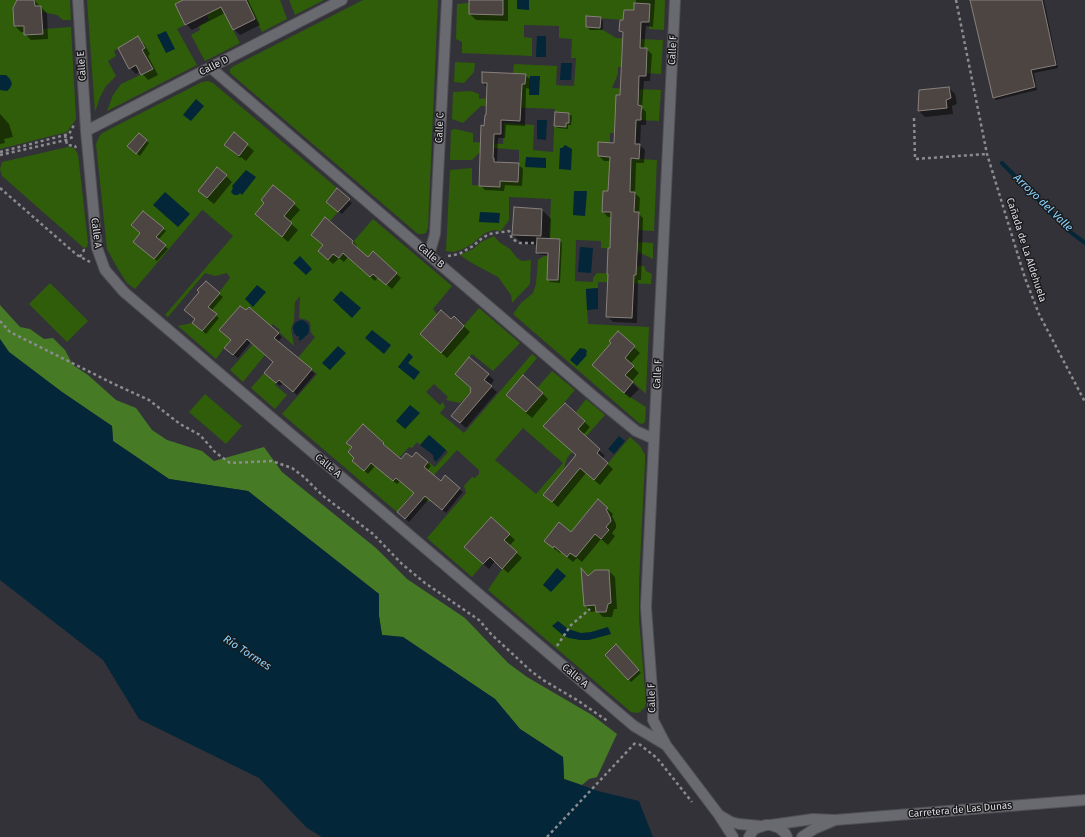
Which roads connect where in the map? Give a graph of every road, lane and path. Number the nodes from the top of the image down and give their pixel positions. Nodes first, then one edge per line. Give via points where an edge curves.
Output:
1 (78, 0) edge
2 (342, 0) edge
3 (447, 0) edge
4 (675, 0) edge
5 (956, 0) edge
6 (210, 68) junction
7 (914, 118) dead end
8 (75, 124) dead end
9 (86, 131) junction
10 (65, 135) junction
11 (66, 140) junction
12 (67, 145) dead end
13 (0, 152) edge
14 (987, 154) junction
15 (0, 155) edge
16 (0, 188) edge
17 (534, 243) dead end
18 (77, 255) dead end
19 (429, 255) junction
20 (448, 261) dead end
21 (0, 321) edge
22 (1085, 402) edge
23 (654, 439) junction
24 (590, 609) dead end
25 (554, 649) dead end
26 (614, 726) dead end
27 (630, 738) dead end
28 (636, 742) junction
29 (666, 745) junction
30 (1085, 800) edge
31 (695, 805) dead end
32 (719, 815) junction
33 (835, 820) junction
34 (771, 825) junction
35 (760, 826) junction
36 (547, 837) edge
37 (733, 837) edge
38 (749, 837) edge
39 (787, 837) edge
40 (802, 837) edge

1 - 9 street, Calle E
2 - 6 street, Calle D
3 - 19 street, Calle C via 435,234
4 - 23 street, Calle F
5 - 14 path, Cañada de La Aldehuela
6 - 9 street, Calle D
6 - 19 street, Calle B
7 - 14 path via 915,159
8 - 10 path via 69,134
9 - 29 street, Calle A via 97,248 105,270 124,292 634,726
10 - 11 path
10 - 13 path
11 - 12 path
11 - 15 path
14 - 22 path, Cañada de La Aldehuela via 1025,278 1042,320
16 - 18 path
17 - 20 path via 520,243 512,239 509,231 489,234 459,254 445,257
19 - 23 street, Calle B via 630,427
21 - 26 path via 10,332 149,400 180,424 200,435 230,464 272,461 292,468 373,534 425,583 480,620 491,634 543,680
23 - 29 street, Calle F via 646,607 653,720
24 - 25 path via 568,629
27 - 28 path
28 - 31 path via 657,758
28 - 36 path
29 - 32 street
30 - 33 street, Carretera de Las Dunas
32 - 35 street via 739,824
32 - 37 street
33 - 34 street, Carretera de Las Dunas via 813,819
33 - 40 street, Carretera de Las Dunas
34 - 35 street, Carretera de Las Dunas
34 - 39 street via 779,828
35 - 38 street via 754,829

